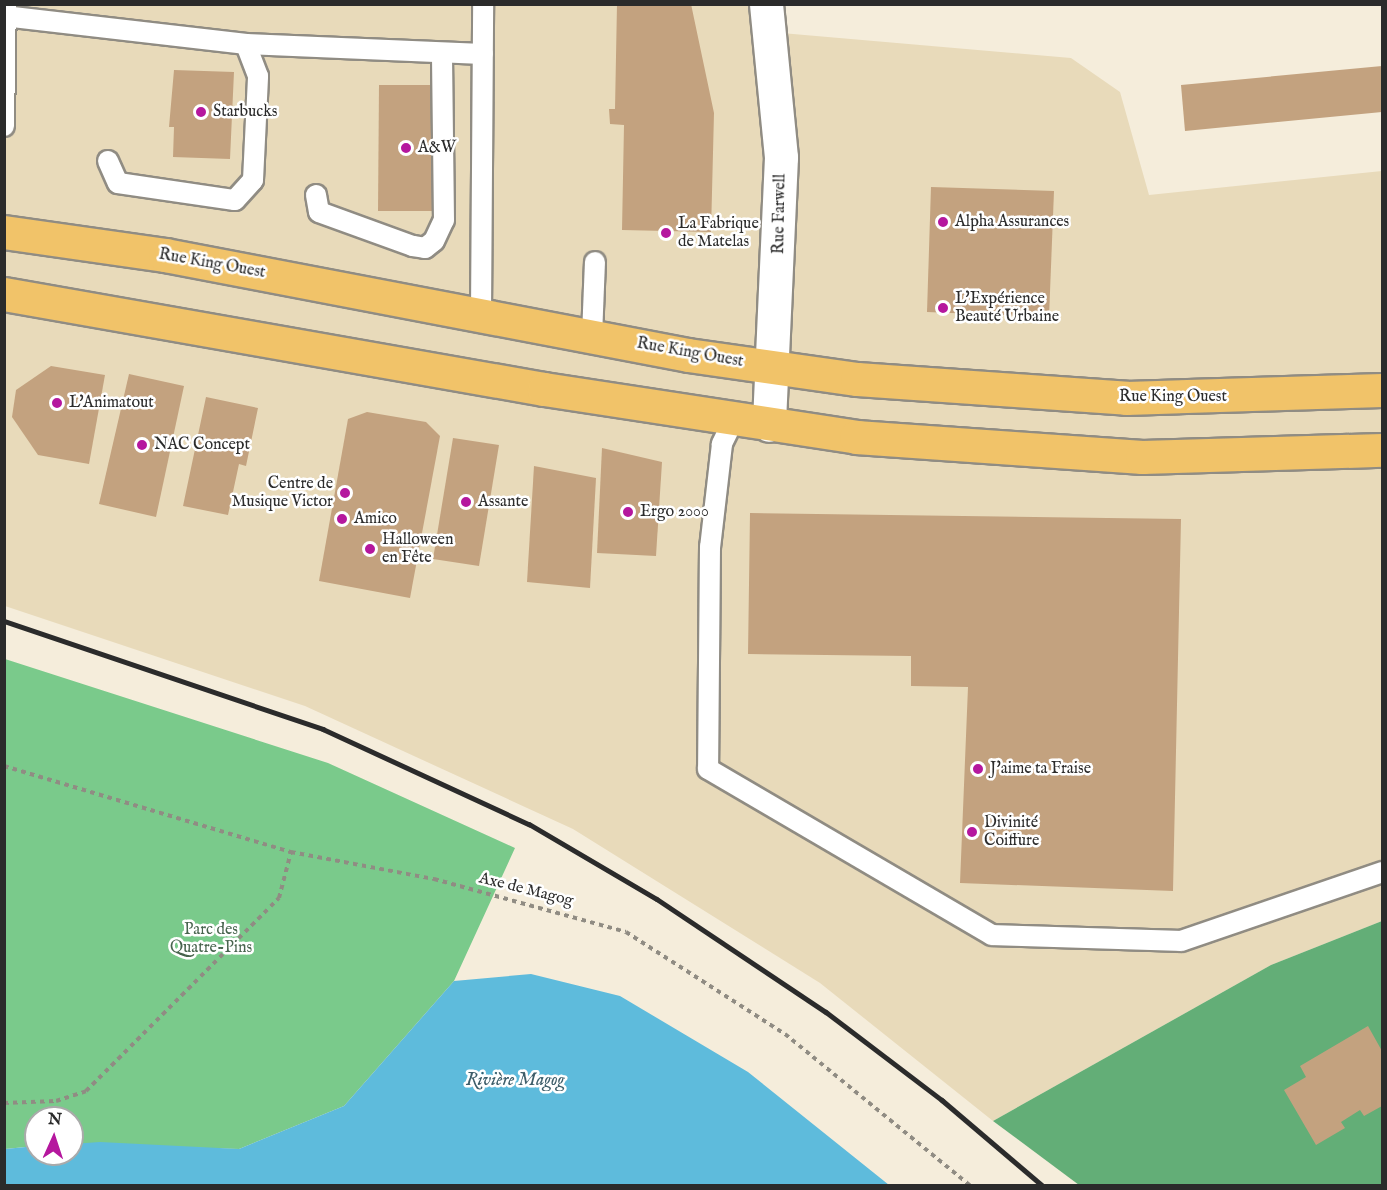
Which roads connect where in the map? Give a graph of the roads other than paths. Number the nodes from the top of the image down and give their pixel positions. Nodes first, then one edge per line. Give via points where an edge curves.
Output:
1 (483, 4) edge
2 (766, 4) edge
3 (6, 12) edge
4 (246, 44) junction
5 (442, 53) junction
6 (483, 54) junction
7 (4, 126) edge
8 (108, 161) dead end
9 (316, 195) dead end
10 (4, 232) edge
11 (596, 262) dead end
12 (4, 294) edge
13 (481, 313) junction
14 (592, 336) junction
15 (774, 367) junction
16 (1383, 390) edge
17 (734, 419) junction
18 (769, 424) junction
19 (1383, 450) edge
20 (1383, 872) edge

1 - 6 lane
2 - 15 street, Rue Farwell via 781,158
3 - 4 lane
3 - 7 lane
4 - 5 lane
4 - 8 lane via 258,76 254,180 235,200 118,183
5 - 6 lane
5 - 9 lane via 444,220 434,241 425,248 413,246 319,212
6 - 13 lane
10 - 13 main road, Rue King Ouest via 165,255
11 - 14 lane
12 - 17 main road
13 - 14 main road, Rue King Ouest
14 - 15 main road, Rue King Ouest
15 - 16 main road, Rue King Ouest via 998,392 1126,398
15 - 18 street, Rue Farwell
17 - 18 main road
17 - 20 lane via 722,444 710,547 708,769 992,935 1181,940
18 - 19 main road via 937,444 1142,457

